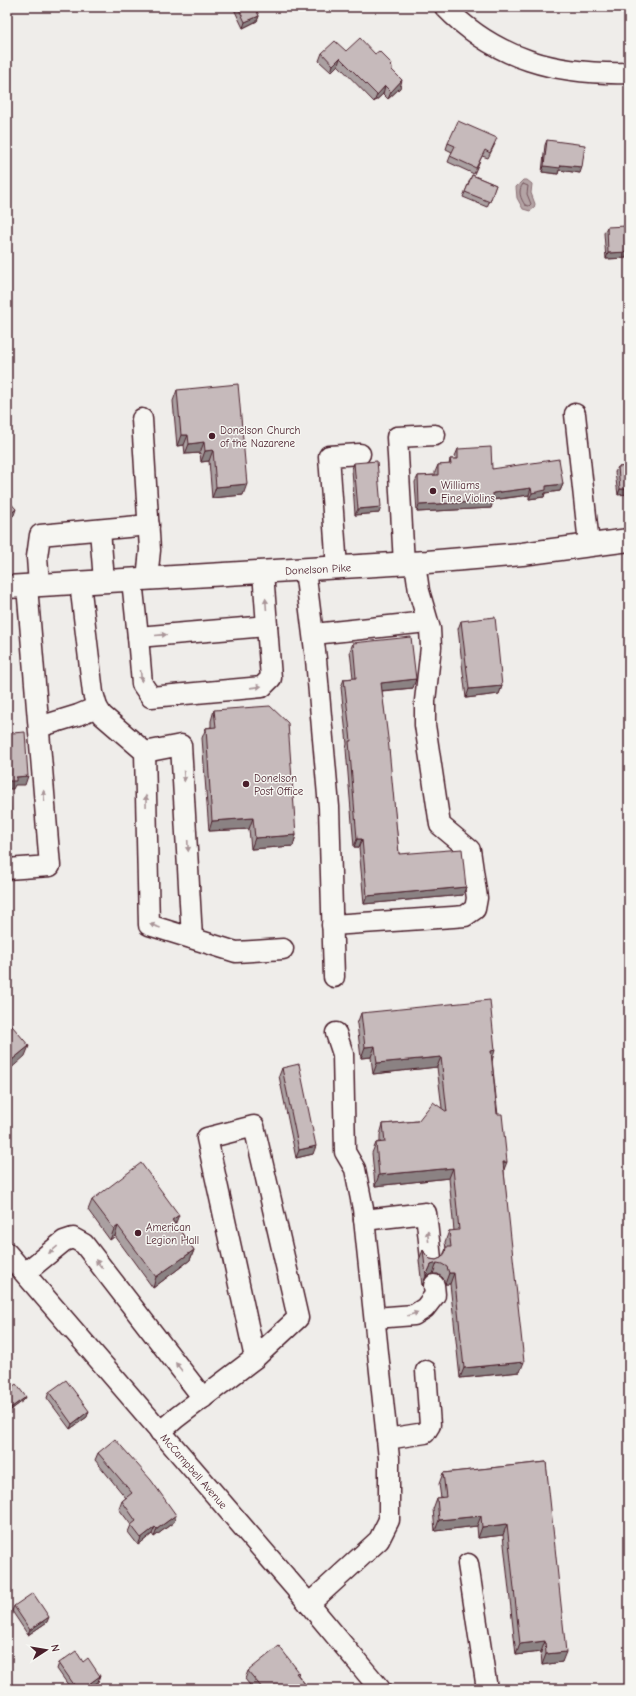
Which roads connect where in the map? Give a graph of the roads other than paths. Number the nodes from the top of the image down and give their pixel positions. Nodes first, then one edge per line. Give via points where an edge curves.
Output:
1 (445, 7) edge
2 (629, 73) edge
3 (575, 414) dead end
4 (142, 420) dead end
5 (435, 435) dead end
6 (360, 454) dead end
7 (149, 525) junction
8 (100, 530) junction
9 (629, 540) edge
10 (589, 544) junction
11 (409, 563) junction
12 (337, 568) junction
13 (305, 570) junction
14 (264, 572) junction
15 (139, 579) junction
16 (104, 581) junction
17 (80, 583) junction
18 (24, 586) edge
19 (427, 622) junction
20 (268, 626) junction
21 (314, 634) junction
22 (138, 637) junction
23 (97, 707) junction
24 (39, 727) junction
25 (145, 752) junction
26 (7, 869) edge
27 (332, 925) junction
28 (192, 938) junction
29 (283, 949) dead end
30 (334, 977) dead end
31 (336, 1033) dead end
32 (364, 1220) junction
33 (7, 1253) edge
34 (431, 1259) edge
35 (25, 1273) junction
36 (434, 1285) dead end
37 (375, 1318) junction
38 (255, 1358) junction
39 (426, 1371) dead end
40 (203, 1398) junction
41 (160, 1432) junction
42 (387, 1439) junction
43 (468, 1564) dead end
44 (309, 1604) junction
45 (380, 1689) edge
46 (486, 1689) edge

1 - 2 street via 476,34 528,61 567,70
3 - 10 street
4 - 7 street
5 - 11 street via 397,437
6 - 12 street via 329,456
7 - 8 street
7 - 15 street via 150,550
8 - 16 street
8 - 18 street via 40,535 37,557
9 - 10 main road, Donelson Pike
10 - 11 main road, Donelson Pike via 522,554
11 - 12 main road, Donelson Pike
11 - 19 street
12 - 13 main road, Donelson Pike
13 - 14 main road, Donelson Pike
13 - 21 street
14 - 15 main road, Donelson Pike
20 -> 14 street
15 - 16 main road, Donelson Pike
15 - 22 street
16 - 17 main road, Donelson Pike
17 - 18 main road, Donelson Pike
17 - 23 street via 93,693
18 - 24 street
19 - 21 street
19 - 27 street via 431,647 425,725 440,825 470,850 477,898 475,909 465,916
22 -> 20 street
22 -> 20 street via 142,684 151,697 262,687 271,678
21 - 27 street via 329,807
23 - 24 street
23 - 25 street via 102,716
26 -> 24 street via 50,866
28 -> 25 street via 149,925
25 -> 28 street via 181,745
27 - 30 street
28 - 29 street via 236,952
31 - 32 street via 343,1054 345,1152 355,1169
34 -> 32 street via 426,1214
32 - 37 street
33 - 35 street, McCampbell Avenue
40 -> 35 street via 84,1244 73,1238 64,1241
35 - 41 street, McCampbell Avenue
37 -> 36 street via 414,1315 425,1308 435,1295
37 - 42 street
38 - 38 street via 298,1318 254,1126 207,1138
38 - 40 street
39 - 42 street via 430,1425 425,1433
40 - 41 street
41 - 44 street, McCampbell Avenue
42 - 44 street via 389,1520 379,1540
43 - 46 street
44 - 45 street, McCampbell Avenue

